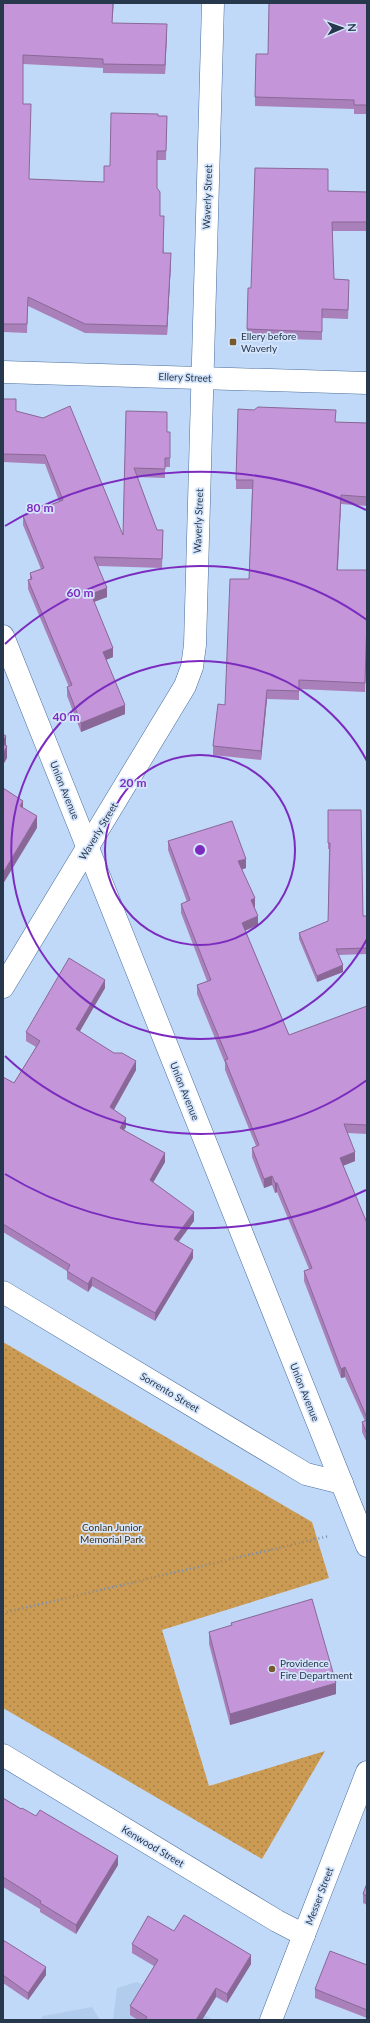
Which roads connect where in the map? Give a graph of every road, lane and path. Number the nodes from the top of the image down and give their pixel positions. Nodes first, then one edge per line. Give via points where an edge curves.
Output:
1 (213, 3) edge
2 (3, 372) edge
3 (202, 378) junction
4 (367, 382) edge
5 (3, 636) edge
6 (88, 848) junction
7 (3, 987) edge
8 (3, 1292) edge
9 (342, 1483) junction
10 (330, 1536) dead end
11 (367, 1546) edge
12 (3, 1613) edge
13 (3, 1755) edge
14 (367, 1772) edge
15 (304, 1935) junction
16 (271, 2020) edge

1 - 3 street, Waverly Street
2 - 3 street, Ellery Street
3 - 4 street, Ellery Street
3 - 6 street, Waverly Street via 195,645 192,667 185,686
5 - 6 street, Union Avenue
6 - 7 street, Waverly Street
6 - 9 street, Union Avenue
8 - 9 street, Sorrento Street via 306,1474
9 - 11 street, Union Avenue
10 - 12 path
13 - 15 street, Kenwood Street
14 - 15 street, Messer Street
15 - 16 street, Messer Street

